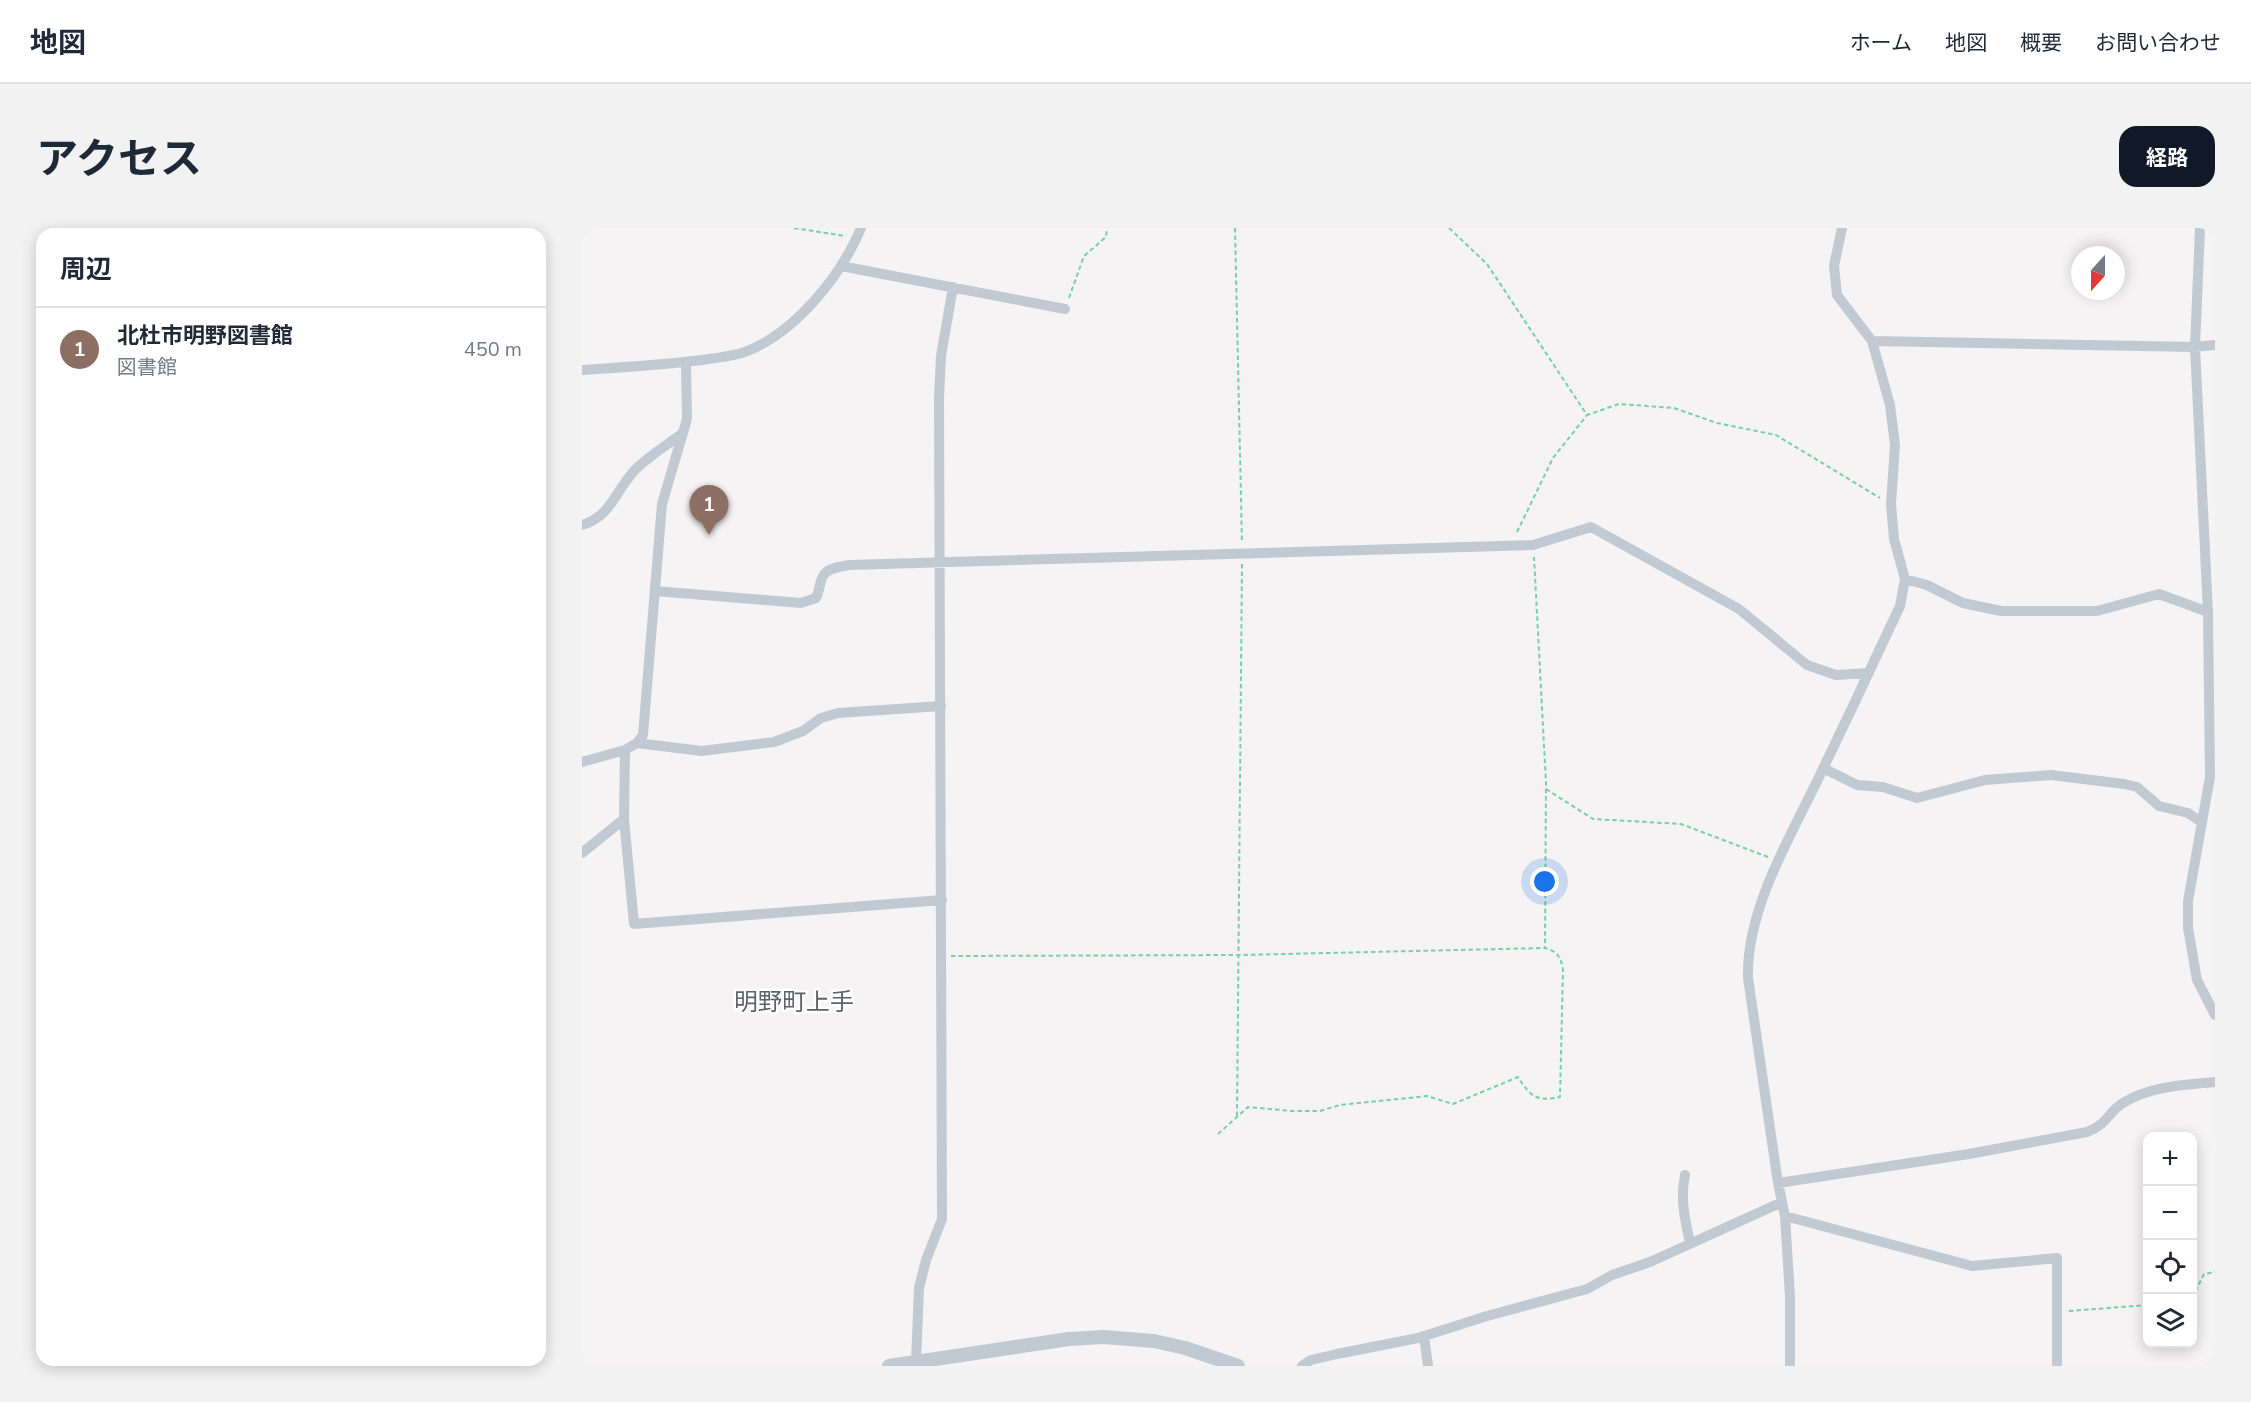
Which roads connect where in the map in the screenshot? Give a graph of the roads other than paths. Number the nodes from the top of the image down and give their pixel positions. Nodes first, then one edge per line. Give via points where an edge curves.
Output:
1 (1842, 228) edge
2 (2200, 228) edge
3 (859, 233) edge
4 (841, 266) junction
5 (953, 287) junction
6 (1065, 309) road end
7 (1872, 341) junction
8 (2213, 345) edge
9 (2195, 348) junction
10 (686, 362) junction
11 (582, 370) edge
12 (683, 432) junction
13 (582, 525) edge
14 (940, 562) junction
15 (1905, 579) junction
16 (655, 591) junction
17 (2208, 612) junction
18 (1869, 674) junction
19 (941, 706) junction
20 (638, 744) junction
21 (624, 750) junction
22 (582, 762) edge
23 (1823, 768) junction
24 (624, 819) junction
25 (2202, 822) junction
26 (582, 853) edge
27 (942, 900) junction
28 (2215, 1015) edge
29 (2215, 1082) edge
30 (1684, 1175) dead end
31 (1778, 1183) junction
32 (1782, 1202) junction
33 (1785, 1216) junction
34 (1689, 1243) junction
35 (1424, 1336) junction
36 (916, 1361) junction
37 (890, 1366) edge
38 (1238, 1366) edge
39 (1302, 1366) edge
40 (1428, 1366) edge
41 (1790, 1366) edge
42 (2057, 1366) edge

1 - 7 street via 1834,266 1837,295
2 - 9 street
3 - 4 street
4 - 5 street
4 - 10 street via 811,303 765,343 743,353
5 - 6 street
5 - 14 street via 941,356
7 - 9 street
7 - 15 street via 1890,405 1895,445 1891,504 1894,539
8 - 9 street
9 - 17 street
10 - 11 street
10 - 12 street via 687,418
12 - 13 street via 638,467 605,513
12 - 16 street via 662,504
14 - 16 street via 836,567 822,579 816,598 801,603
14 - 18 street via 1533,545 1591,527 1739,609 1807,665 1836,675
14 - 19 street
15 - 17 street via 1963,603 2001,611 2097,611 2159,594
15 - 18 street via 1900,606
16 - 20 street via 643,735
17 - 25 street via 2210,777
18 - 23 street
19 - 20 street via 838,713 774,742 702,751
19 - 27 street
20 - 21 street
21 - 22 street
21 - 24 street
23 - 25 street via 1857,785 1883,787 1917,798 1986,780 2051,775 2124,784 2137,787 2159,806 2188,813
23 - 31 street via 1762,901 1747,959
24 - 26 street
24 - 27 street via 634,924
25 - 28 street via 2188,902 2188,928 2197,980
27 - 36 street via 942,1219 919,1288
29 - 31 street via 2140,1094 2121,1104 2100,1127 2087,1132
30 - 34 street via 1683,1209
31 - 32 street
32 - 33 street
32 - 34 street
33 - 41 street
33 - 42 street via 1971,1266 2057,1258
34 - 35 street via 1587,1289
35 - 39 street via 1311,1360
35 - 40 street
36 - 37 street
36 - 38 street via 1103,1337 1154,1341

